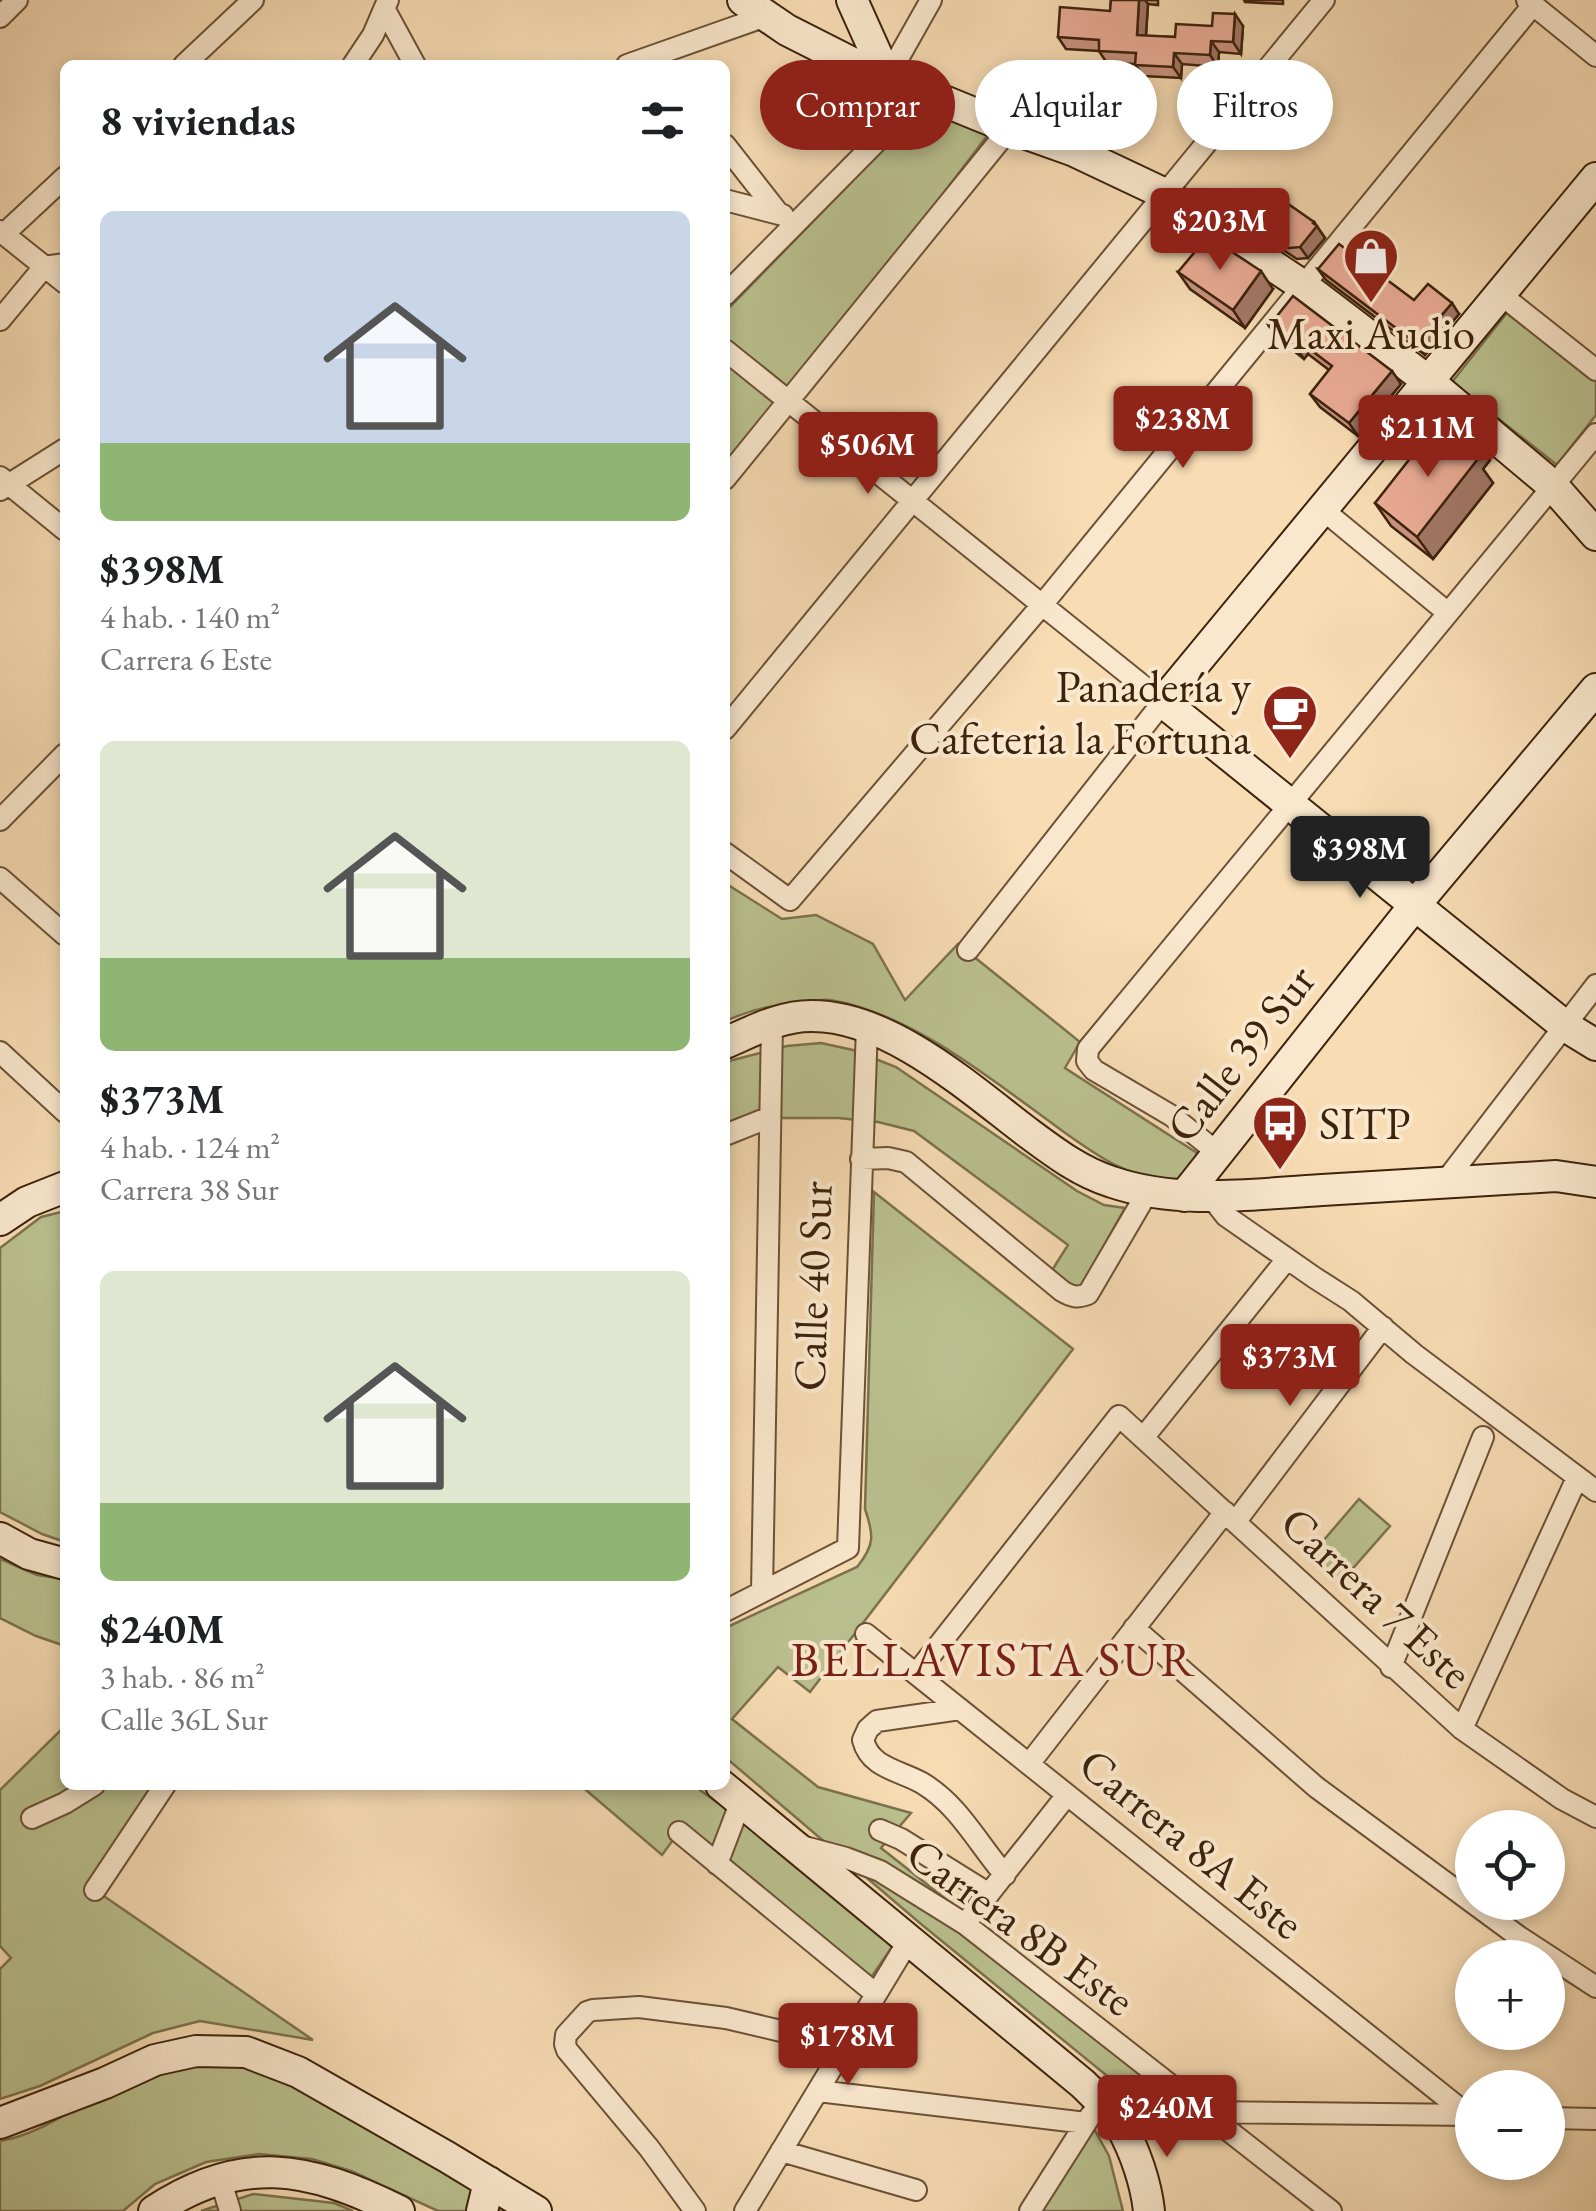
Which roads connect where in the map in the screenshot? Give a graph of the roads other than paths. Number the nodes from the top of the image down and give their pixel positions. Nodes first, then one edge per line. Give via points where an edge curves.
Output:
1 (16, 0) edge
2 (254, 0) edge
3 (852, 0) edge
4 (931, 0) edge
5 (1324, 0) edge
6 (1530, 2) edge
7 (387, 5) edge
8 (754, 8) edge
9 (0, 17) edge
10 (1596, 56) edge
11 (189, 60) edge
12 (356, 60) edge
13 (413, 60) edge
14 (638, 60) edge
15 (848, 60) edge
16 (880, 60) edge
17 (898, 60) edge
18 (869, 150) edge
19 (992, 150) edge
20 (1072, 150) edge
21 (730, 151) edge
22 (1596, 178) edge
23 (60, 181) edge
24 (1164, 193) junction
25 (730, 201) edge
26 (789, 216) junction
27 (2, 232) edge
28 (55, 265) edge
29 (1302, 285) junction
30 (730, 288) edge
31 (1500, 294) junction
32 (0, 320) edge
33 (730, 354) edge
34 (1596, 370) edge
35 (1428, 381) junction
36 (788, 401) junction
37 (1596, 434) edge
38 (60, 453) edge
39 (730, 473) edge
40 (3, 484) edge
41 (1553, 486) junction
42 (912, 500) junction
43 (1322, 509) junction
44 (60, 526) edge
45 (1596, 535) edge
46 (1042, 605) junction
47 (1448, 613) junction
48 (1596, 689) edge
49 (1163, 702) junction
50 (730, 723) edge
51 (60, 759) edge
52 (1288, 804) junction
53 (0, 820) edge
54 (730, 857) edge
55 (0, 878) edge
56 (1414, 906) junction
57 (60, 931) edge
58 (968, 950) dead end
59 (1596, 985) edge
60 (772, 1022) junction
61 (1565, 1026) junction
62 (867, 1027) junction
63 (730, 1040) edge
64 (1596, 1046) edge
65 (0, 1052) edge
66 (60, 1107) edge
67 (770, 1118) junction
68 (730, 1134) edge
69 (1218, 1153) junction
70 (861, 1160) junction
71 (1596, 1182) edge
72 (1444, 1183) junction
73 (60, 1189) edge
74 (1147, 1193) junction
75 (1198, 1196) junction
76 (0, 1220) edge
77 (1287, 1259) junction
78 (1383, 1327) junction
79 (1484, 1437) dead end
80 (1143, 1438) junction
81 (1577, 1478) junction
82 (1596, 1491) edge
83 (1231, 1516) junction
84 (0, 1538) edge
85 (60, 1563) edge
86 (762, 1592) junction
87 (730, 1608) edge
88 (1134, 1628) junction
89 (866, 1634) dead end
90 (1391, 1667) junction
91 (916, 1674) junction
92 (960, 1709) junction
93 (1462, 1729) junction
94 (1029, 1764) junction
95 (85, 1790) edge
96 (161, 1790) edge
97 (731, 1793) edge
98 (1068, 1795) junction
99 (1596, 1816) edge
100 (32, 1818) dead end
101 (880, 1830) dead end
102 (679, 1832) dead end
103 (793, 1844) junction
104 (717, 1864) junction
105 (1005, 1876) junction
106 (95, 1890) dead end
107 (989, 1894) junction
108 (965, 1924) junction
109 (909, 1940) junction
110 (1596, 1987) edge
111 (876, 1994) junction
112 (845, 2046) junction
113 (818, 2090) junction
114 (1455, 2103) edge
115 (1093, 2112) junction
116 (1204, 2112) junction
117 (1455, 2115) edge
118 (1565, 2118) edge
119 (1596, 2119) edge
120 (0, 2123) edge
121 (1120, 2124) junction
122 (781, 2151) junction
123 (220, 2178) junction
124 (916, 2190) dead end
125 (485, 2196) edge
126 (154, 2211) edge
127 (230, 2211) edge
128 (399, 2211) edge
129 (536, 2211) edge
130 (695, 2211) edge
131 (745, 2211) edge
132 (1030, 2211) edge
133 (1149, 2211) edge
134 (1331, 2211) edge

1 - 9 street
2 - 11 street
3 - 16 street
4 - 17 street
5 - 24 street
6 - 10 street
6 - 29 street
7 - 12 street
7 - 13 street
8 - 14 street
8 - 15 street
18 - 26 street
19 - 36 street
20 - 24 street
21 - 26 street
22 - 31 street
23 - 27 street
24 - 29 street
24 - 42 street
25 - 26 street
26 - 30 street
27 - 28 street
28 - 32 street
29 - 35 street
29 - 46 street
31 - 34 street
31 - 35 street
33 - 36 street
35 - 41 street
35 - 43 street
36 - 39 street
36 - 42 street
37 - 41 street
38 - 40 street
40 - 44 street
41 - 45 street
41 - 47 street
42 - 46 street
42 - 50 street
43 - 47 street
43 - 49 street
46 - 49 street
46 - 54 street via 790,900
47 - 52 street
48 - 56 street, Calle 39 Sur
49 - 52 street
49 - 58 street
51 - 53 street
52 - 56 street
52 - 69 street via 1086,1055 1094,1070 1172,1116
55 - 57 street
56 - 61 street
56 - 69 street, Calle 39 Sur
59 - 61 street
60 - 62 street via 810,1016
60 - 63 street
60 - 67 street
61 - 64 street
61 - 72 street
62 - 70 street, Calle 40 Sur
62 - 74 street via 925,1056 1085,1172
65 - 66 street
67 - 68 street
67 - 86 street
69 - 75 street, Calle 39 Sur
70 - 74 street, Calle 39 Sur via 906,1162 1062,1291 1079,1298 1088,1294
70 - 86 street, Calle 40 Sur via 848,1548
71 - 72 street via 1556,1176
72 - 75 street
73 - 76 street
74 - 75 street
75 - 77 street
77 - 78 street
77 - 80 street
78 - 81 street
78 - 83 street
79 - 90 street
80 - 83 street, Carrera 7 Este
80 - 91 street, Carrera 7 Este via 1119,1416
81 - 82 street
81 - 93 street
83 - 88 street
83 - 90 street, Carrera 7 Este
84 - 85 street
86 - 87 street
88 - 94 street
88 - 110 street via 1316,1788
89 - 91 street, Carrera 8A Este
90 - 93 street, Carrera 7 Este
91 - 92 street, Carrera 8A Este
92 - 94 street, Carrera 8A Este
92 - 105 street via 876,1721 863,1740 866,1753 945,1800
93 - 99 street, Carrera 7 Este
94 - 98 street, Carrera 8A Este
95 - 100 street
96 - 106 street
97 - 103 street
97 - 104 street
98 - 105 street
98 - 114 street, Carrera 8A Este
101 - 107 street
102 - 104 street
103 - 108 street, Carrera 8B Este via 880,1871
103 - 109 street
104 - 111 street
105 - 107 street
107 - 108 street
108 - 116 street, Carrera 8B Este
109 - 111 street
109 - 115 street via 1084,2084
111 - 112 street
112 - 113 street
112 - 130 street via 726,2018 639,2007 593,2010 577,2022 566,2035 567,2050
113 - 115 street
113 - 122 street
115 - 121 street
115 - 132 street
116 - 117 street
116 - 121 street
116 - 134 street, Carrera 8B Este
118 - 119 street
120 - 125 street via 155,2060 211,2050 246,2052 370,2112
121 - 133 street
122 - 124 street
122 - 131 street
123 - 126 street
123 - 127 street
123 - 128 street via 262,2172 310,2178
125 - 129 street

